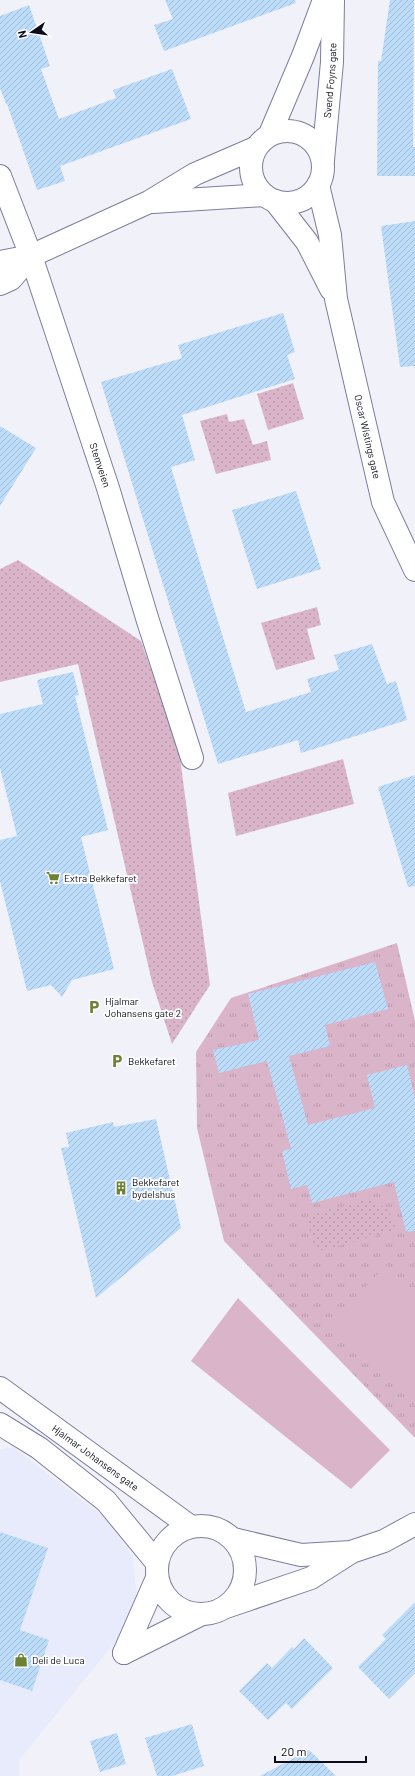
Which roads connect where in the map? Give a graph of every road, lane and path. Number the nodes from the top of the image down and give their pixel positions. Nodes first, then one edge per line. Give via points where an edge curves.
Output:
1 (324, 0) edge
2 (333, 0) edge
3 (263, 141) junction
4 (323, 160) junction
5 (0, 176) edge
6 (318, 185) junction
7 (270, 198) junction
8 (149, 202) junction
9 (31, 256) junction
10 (0, 262) edge
11 (0, 284) edge
12 (336, 299) junction
13 (412, 556) edge
14 (192, 758) dead end
15 (0, 1388) edge
16 (0, 1424) edge
17 (415, 1524) edge
18 (191, 1527) junction
19 (233, 1539) junction
20 (351, 1552) junction
21 (157, 1570) junction
22 (226, 1608) junction
23 (200, 1615) junction

1 - 3 street via 303,56
2 - 4 street, Svend Foyns gate via 332,62
3 - 4 street via 280,131 292,130 312,140
3 - 7 street via 251,158 250,168 257,188
3 - 8 street via 195,174
4 - 6 street
5 - 9 street, Stemveien
6 - 7 street via 300,201 288,203
6 - 12 street, Oscar Wistings gate via 330,235
7 - 8 street
7 - 12 street, Oscar Wistings gate via 307,242
8 - 9 street
9 - 10 street
9 - 11 street via 11,279
9 - 14 street, Stemveien via 108,488
12 - 13 street, Oscar Wistings gate via 383,502
15 - 18 street, Hjalmar Johansens gate
16 - 21 street via 39,1448 106,1501
17 - 20 street via 384,1541
18 - 19 street via 212,1527
18 - 21 street via 179,1531 168,1539 161,1550
19 - 20 street via 301,1555
19 - 22 street via 241,1550 245,1562 245,1575 242,1588
20 - 22 street via 311,1578
21 - 23 street via 162,1592 172,1604 185,1612
21 - 23 street via 124,1653
22 - 23 street

